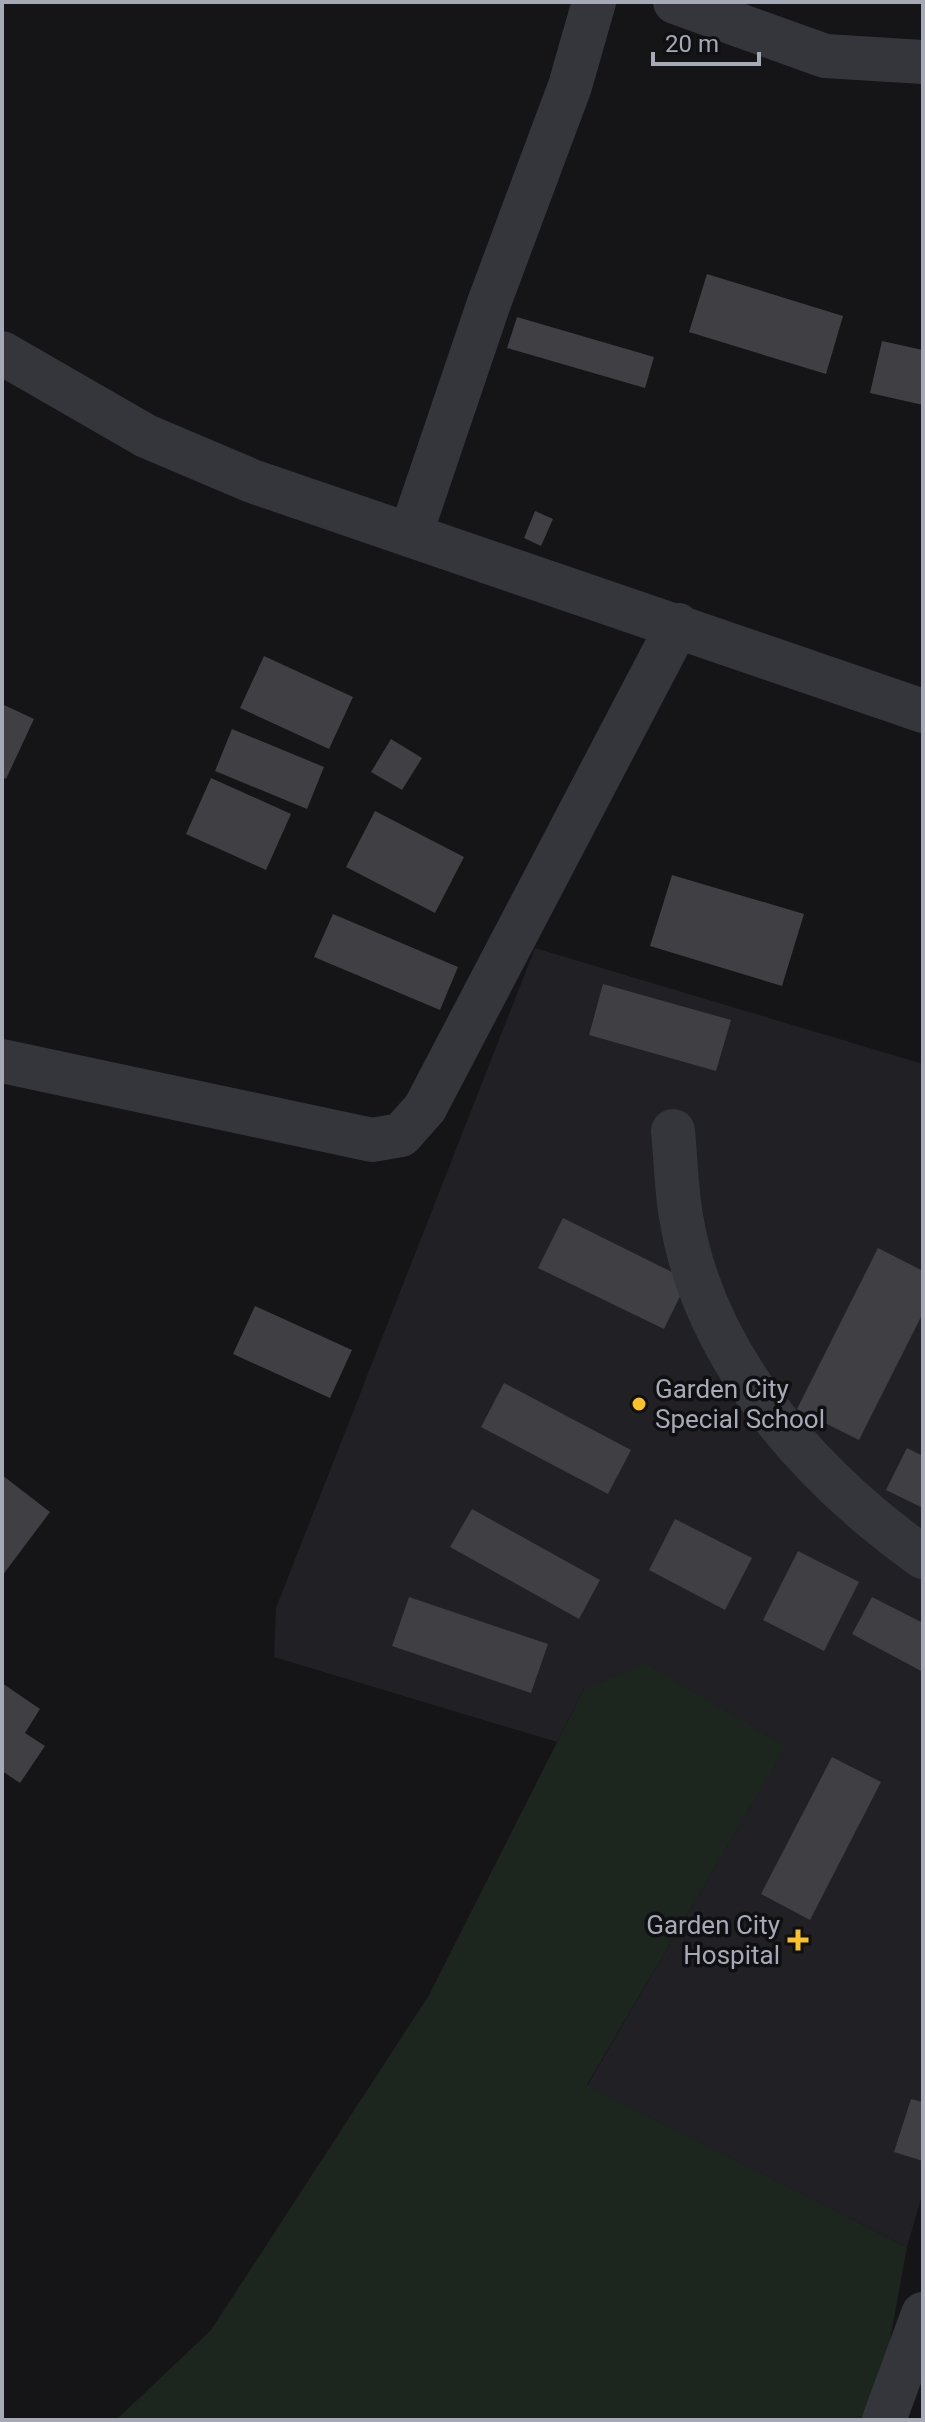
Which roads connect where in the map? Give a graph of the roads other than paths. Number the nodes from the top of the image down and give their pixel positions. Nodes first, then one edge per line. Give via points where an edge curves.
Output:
1 (594, 2) edge
2 (675, 2) edge
3 (923, 62) edge
4 (2, 353) edge
5 (411, 533) junction
6 (678, 625) junction
7 (923, 711) edge
8 (2, 1061) edge
9 (673, 1131) dead end
10 (923, 1557) edge
11 (923, 2314) edge
12 (884, 2420) edge

1 - 5 street via 570,86
2 - 3 street via 825,56
4 - 5 street via 146,436 252,481
5 - 6 street
6 - 7 street
6 - 8 street via 425,1108 401,1135 372,1140
9 - 10 street via 681,1218 702,1289 734,1363 794,1444 869,1518
11 - 12 street

